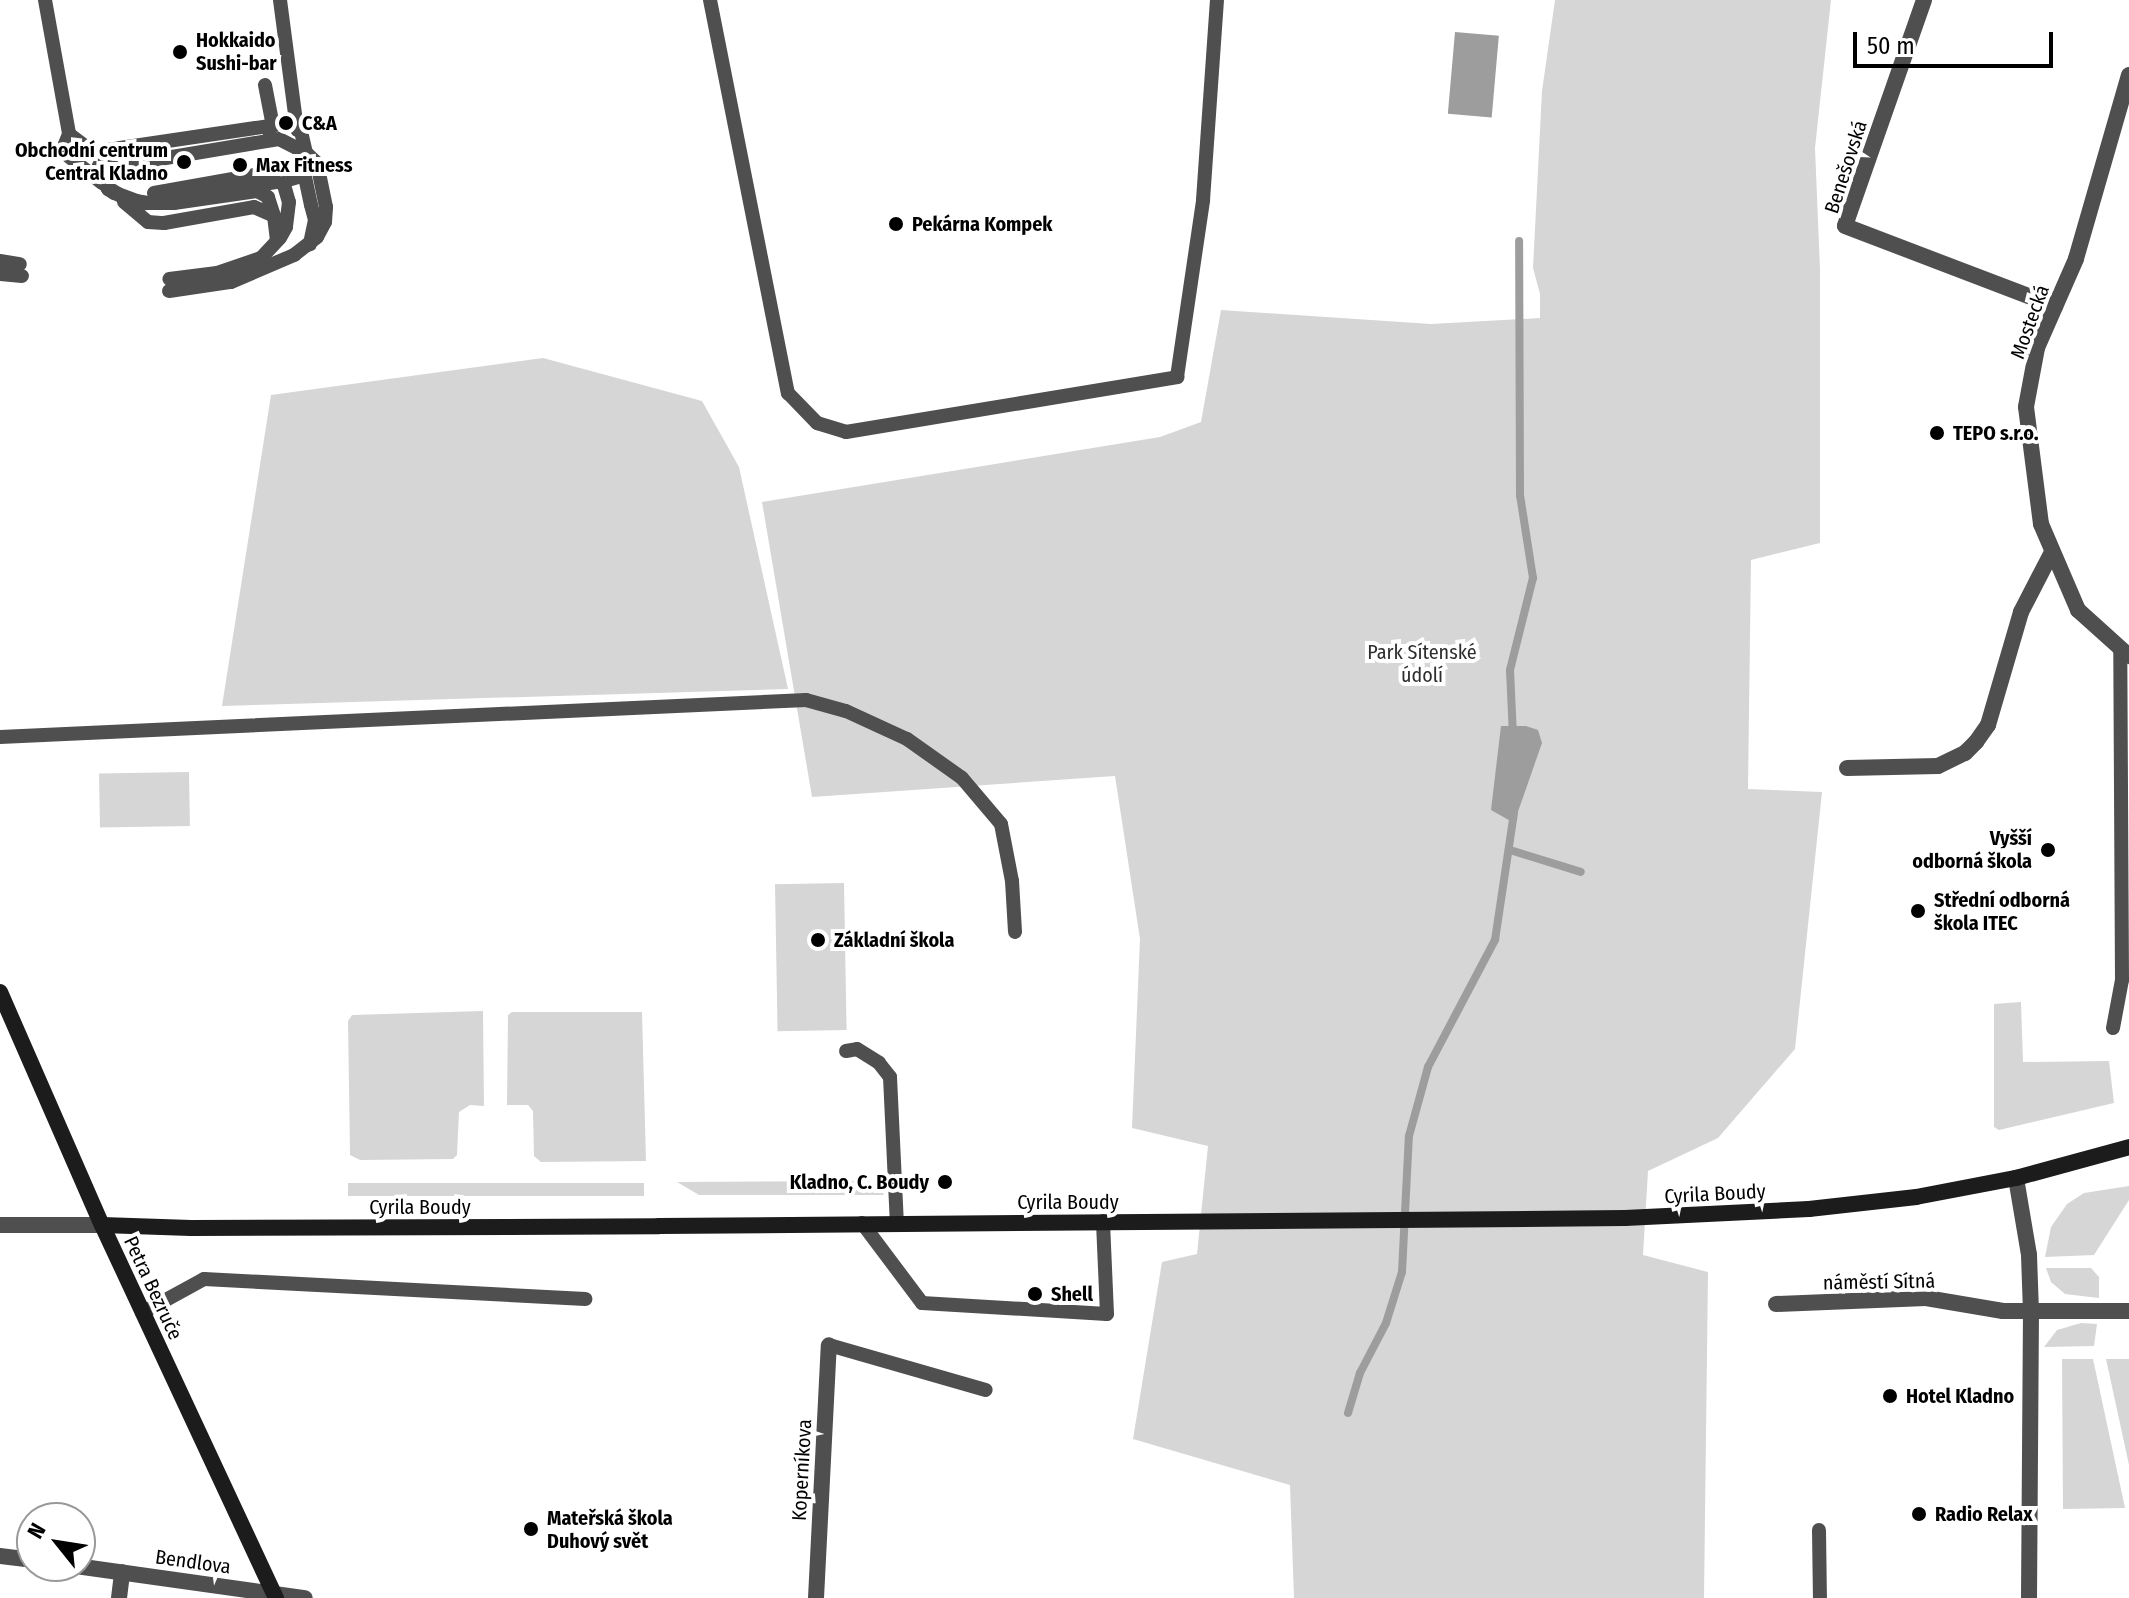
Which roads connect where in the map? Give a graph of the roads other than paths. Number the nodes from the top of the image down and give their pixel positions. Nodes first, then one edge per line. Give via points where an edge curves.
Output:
1 (46, 0) edge
2 (281, 0) edge
3 (710, 0) edge
4 (1217, 0) edge
5 (1924, 0) edge
6 (2129, 75) edge
7 (265, 85) dead end
8 (300, 127) junction
9 (268, 140) junction
10 (67, 142) junction
11 (299, 149) junction
12 (109, 150) junction
13 (113, 167) junction
14 (114, 190) junction
15 (277, 241) junction
16 (0, 261) edge
17 (0, 274) edge
18 (2055, 306) junction
19 (2052, 552) junction
20 (2124, 653) edge
21 (0, 737) edge
22 (1847, 768) dead end
23 (1015, 932) dead end
24 (0, 992) edge
25 (2113, 1028) dead end
26 (846, 1051) dead end
27 (2129, 1147) edge
28 (2016, 1178) junction
29 (1103, 1221) junction
30 (862, 1223) junction
31 (897, 1223) junction
32 (0, 1225) edge
33 (102, 1225) junction
34 (585, 1299) dead end
35 (1776, 1304) dead end
36 (2031, 1311) junction
37 (2129, 1311) edge
38 (142, 1313) junction
39 (829, 1345) joint
40 (986, 1390) dead end
41 (1819, 1530) dead end
42 (96, 1569) edge
43 (122, 1572) junction
44 (274, 1596) edge
45 (119, 1598) edge
46 (305, 1598) edge
47 (816, 1598) edge
48 (1820, 1598) edge
49 (2029, 1598) edge

1 - 10 lane
2 - 8 lane
2 - 11 lane
3 - 4 lane via 788,393 817,423 846,432 1177,377 1203,200
5 - 18 street, Benešovská via 1845,226
6 - 18 street, Mostecká via 2076,259
7 - 9 lane via 272,121
8 - 12 lane via 272,124
8 - 14 lane via 307,157 298,177 138,204
9 - 11 lane via 279,139
9 - 13 lane
10 - 12 lane
10 - 13 lane
10 - 14 lane via 72,156
11 - 15 lane via 317,163 326,207 325,222 310,244 231,282 169,285 240,266 269,253
12 - 14 lane via 99,166
13 - 14 lane via 108,174
14 - 15 lane via 148,222 254,207 274,216
14 - 15 lane via 273,177 284,185 289,202 286,227
16 - 17 lane via 21,270
18 - 19 street, Mostecká via 2037,348 2026,407 2041,524
19 - 20 street, Mostecká via 2078,610
19 - 22 street via 2021,612 1988,725 1976,742 1938,766
20 - 25 lane via 2122,980
21 - 23 lane via 806,700 846,711 907,739 962,778 1001,824
24 - 33 street, Petra Bezruče
26 - 31 lane via 857,1049 890,1077
27 - 28 street, Cyrila Boudy
28 - 29 street, Cyrila Boudy via 1809,1209 1625,1218
28 - 36 street via 2029,1255
29 - 30 lane via 1107,1314 922,1303
29 - 31 street, Cyrila Boudy
30 - 31 street, Cyrila Boudy
30 - 33 street, Cyrila Boudy
32 - 33 street, Cyrila Boudy
33 - 38 street, Petra Bezruče
34 - 38 lane via 204,1279
35 - 36 street, náměstí Sítná via 1926,1298
36 - 37 street, náměstí Sítná
36 - 49 street
38 - 44 street, Petra Bezruče
39 - 40 lane
39 - 47 street, Koperníkova
41 - 48 lane
42 - 43 street, Bendlova
43 - 44 street, Bendlova
43 - 45 street
44 - 46 street, Bendlova

